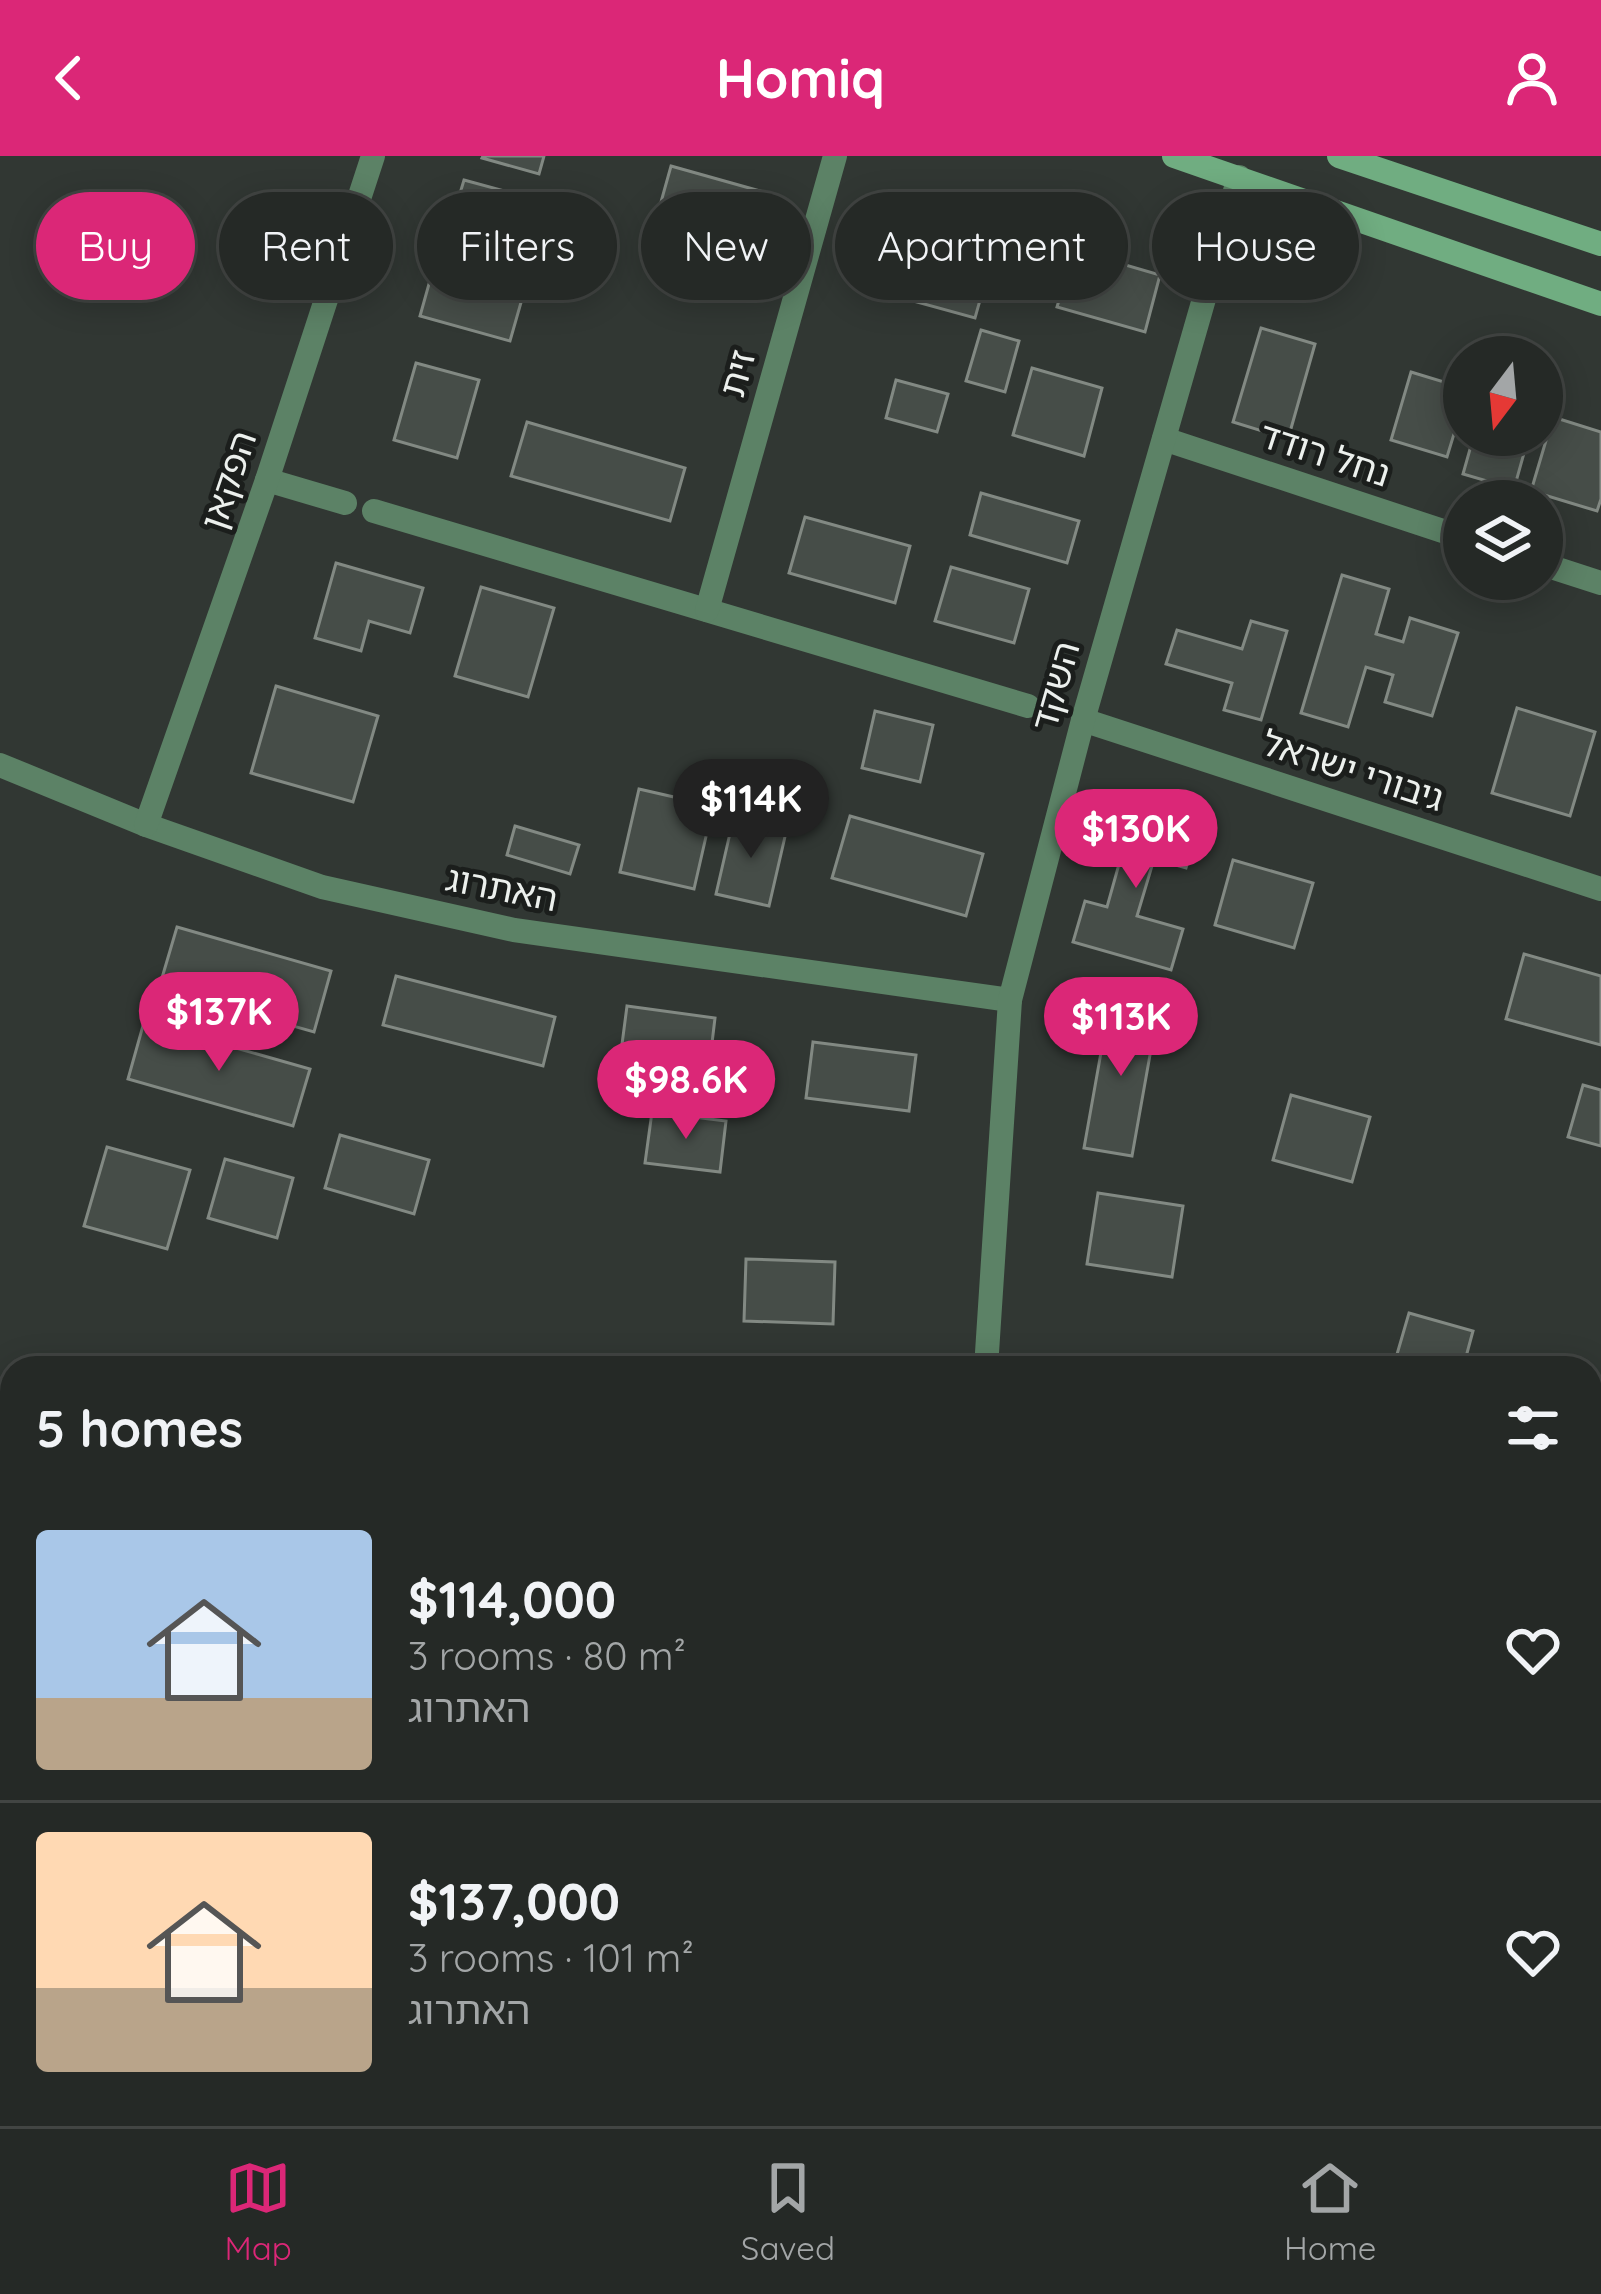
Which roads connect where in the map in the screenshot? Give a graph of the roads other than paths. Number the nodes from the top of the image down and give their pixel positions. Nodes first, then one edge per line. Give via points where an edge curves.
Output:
1 (373, 156) edge
2 (835, 156) edge
3 (1174, 156) edge
4 (1339, 156) edge
5 (1239, 177) junction
6 (1601, 244) edge
7 (1601, 304) edge
8 (1164, 439) junction
9 (267, 480) junction
10 (345, 503) dead end
11 (374, 511) dead end
12 (1443, 531) edge
13 (1563, 571) edge
14 (1601, 583) edge
15 (707, 610) junction
16 (1028, 706) dead end
17 (1082, 720) junction
18 (0, 765) edge
19 (146, 825) junction
20 (1601, 889) edge
21 (1010, 1000) junction
22 (987, 1356) edge

1 - 9 street, הפקאן
2 - 15 street, זית
3 - 5 street
4 - 6 street
5 - 7 street
5 - 8 street, השקד
8 - 12 street, נחל רודד
8 - 17 street, השקד
9 - 10 street
9 - 19 street, הפקאן
11 - 15 street
13 - 14 street
15 - 16 street
17 - 20 street, גיבורי ישראל
17 - 21 street, השקד
18 - 19 street, האתרוג
19 - 21 street, האתרוג via 322,887 514,930
21 - 22 street, השקד

